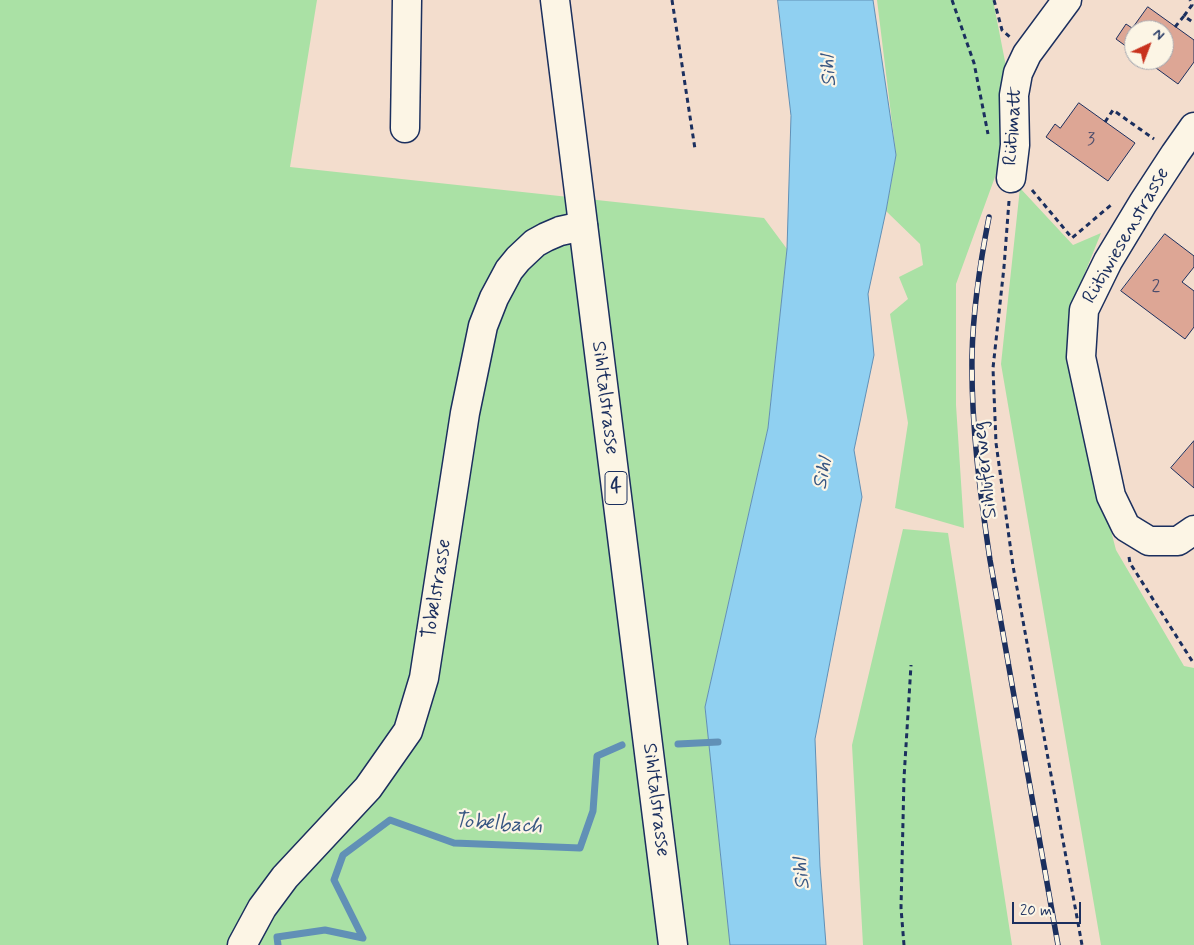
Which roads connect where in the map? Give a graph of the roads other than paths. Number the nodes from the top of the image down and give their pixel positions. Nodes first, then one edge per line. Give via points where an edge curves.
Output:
1 (406, 0) edge
2 (555, 0) edge
3 (1067, 0) edge
4 (1194, 126) edge
5 (406, 128) dead end
6 (1011, 178) road end
7 (583, 226) junction
8 (1194, 530) edge
9 (242, 945) edge
10 (673, 945) edge

1 - 5 street
2 - 7 street, Sihltalstrasse / 4
3 - 6 street, Rütimatt via 1027,54 1018,73 1014,95 1015,145
4 - 8 street, Rütiwiesenstrasse via 1108,261 1084,310 1081,357 1111,496 1126,527 1149,541 1178,542
7 - 9 street, Tobelstrasse via 546,237 518,259 494,298 483,326 465,413 424,678 408,731 368,788 285,877 262,908
7 - 10 street, Sihltalstrasse / 4

